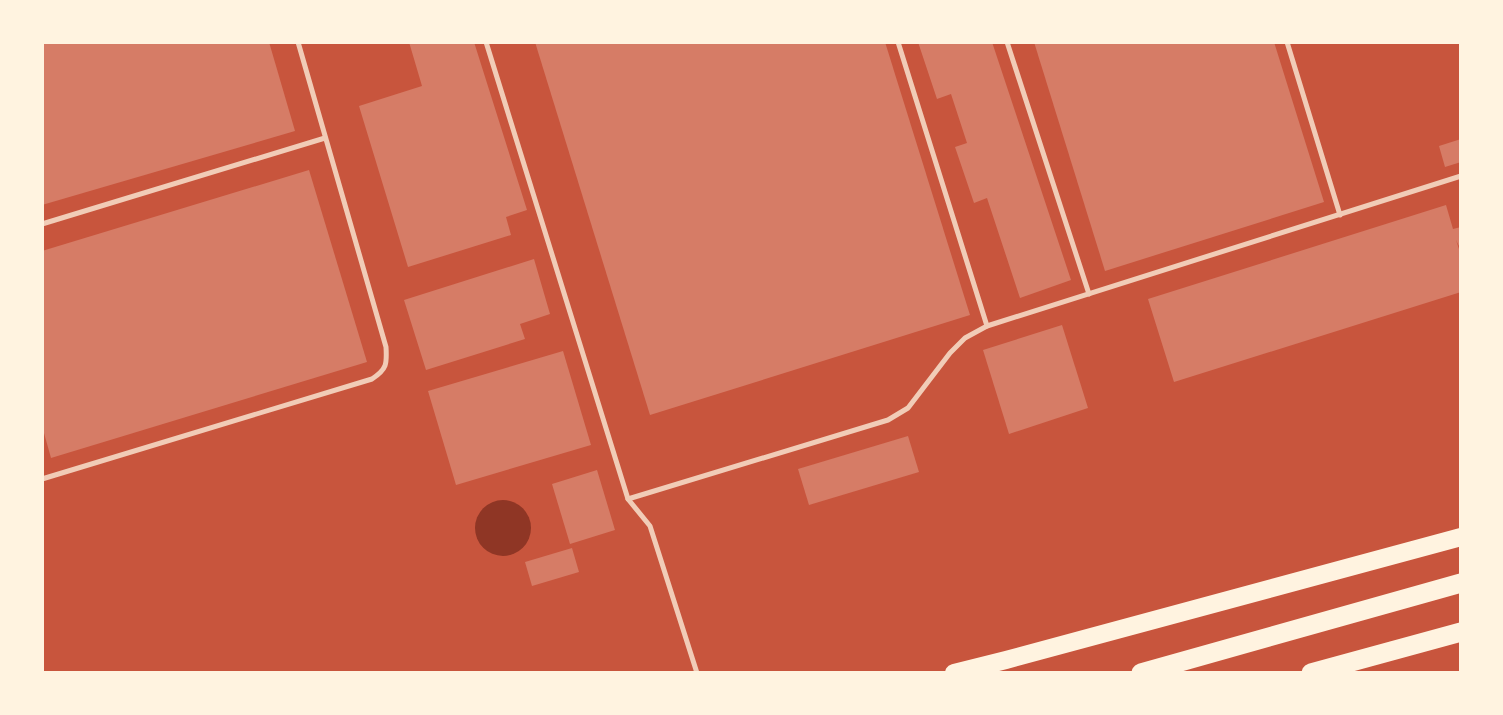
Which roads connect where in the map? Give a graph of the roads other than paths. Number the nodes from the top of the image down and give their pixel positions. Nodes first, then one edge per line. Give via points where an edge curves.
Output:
1 (298, 42) edge
2 (486, 42) edge
3 (898, 42) edge
4 (1007, 42) edge
5 (1287, 42) edge
6 (325, 138) junction
7 (1461, 176) edge
8 (1340, 215) junction
9 (42, 224) edge
10 (1088, 294) junction
11 (987, 326) junction
12 (42, 479) edge
13 (628, 499) junction
14 (1461, 537) edge
15 (1461, 583) edge
16 (1461, 632) edge
17 (697, 673) edge
18 (954, 673) edge
19 (1141, 673) edge
20 (1311, 673) edge

1 - 6 lane
2 - 13 lane
3 - 11 lane
4 - 10 lane
5 - 8 lane
6 - 9 lane
6 - 12 lane via 386,347 383,372
7 - 8 lane
8 - 10 lane
10 - 11 lane
11 - 13 lane via 965,338 908,408 888,420
13 - 17 lane via 650,526
14 - 18 main road
15 - 19 highway
16 - 20 highway

